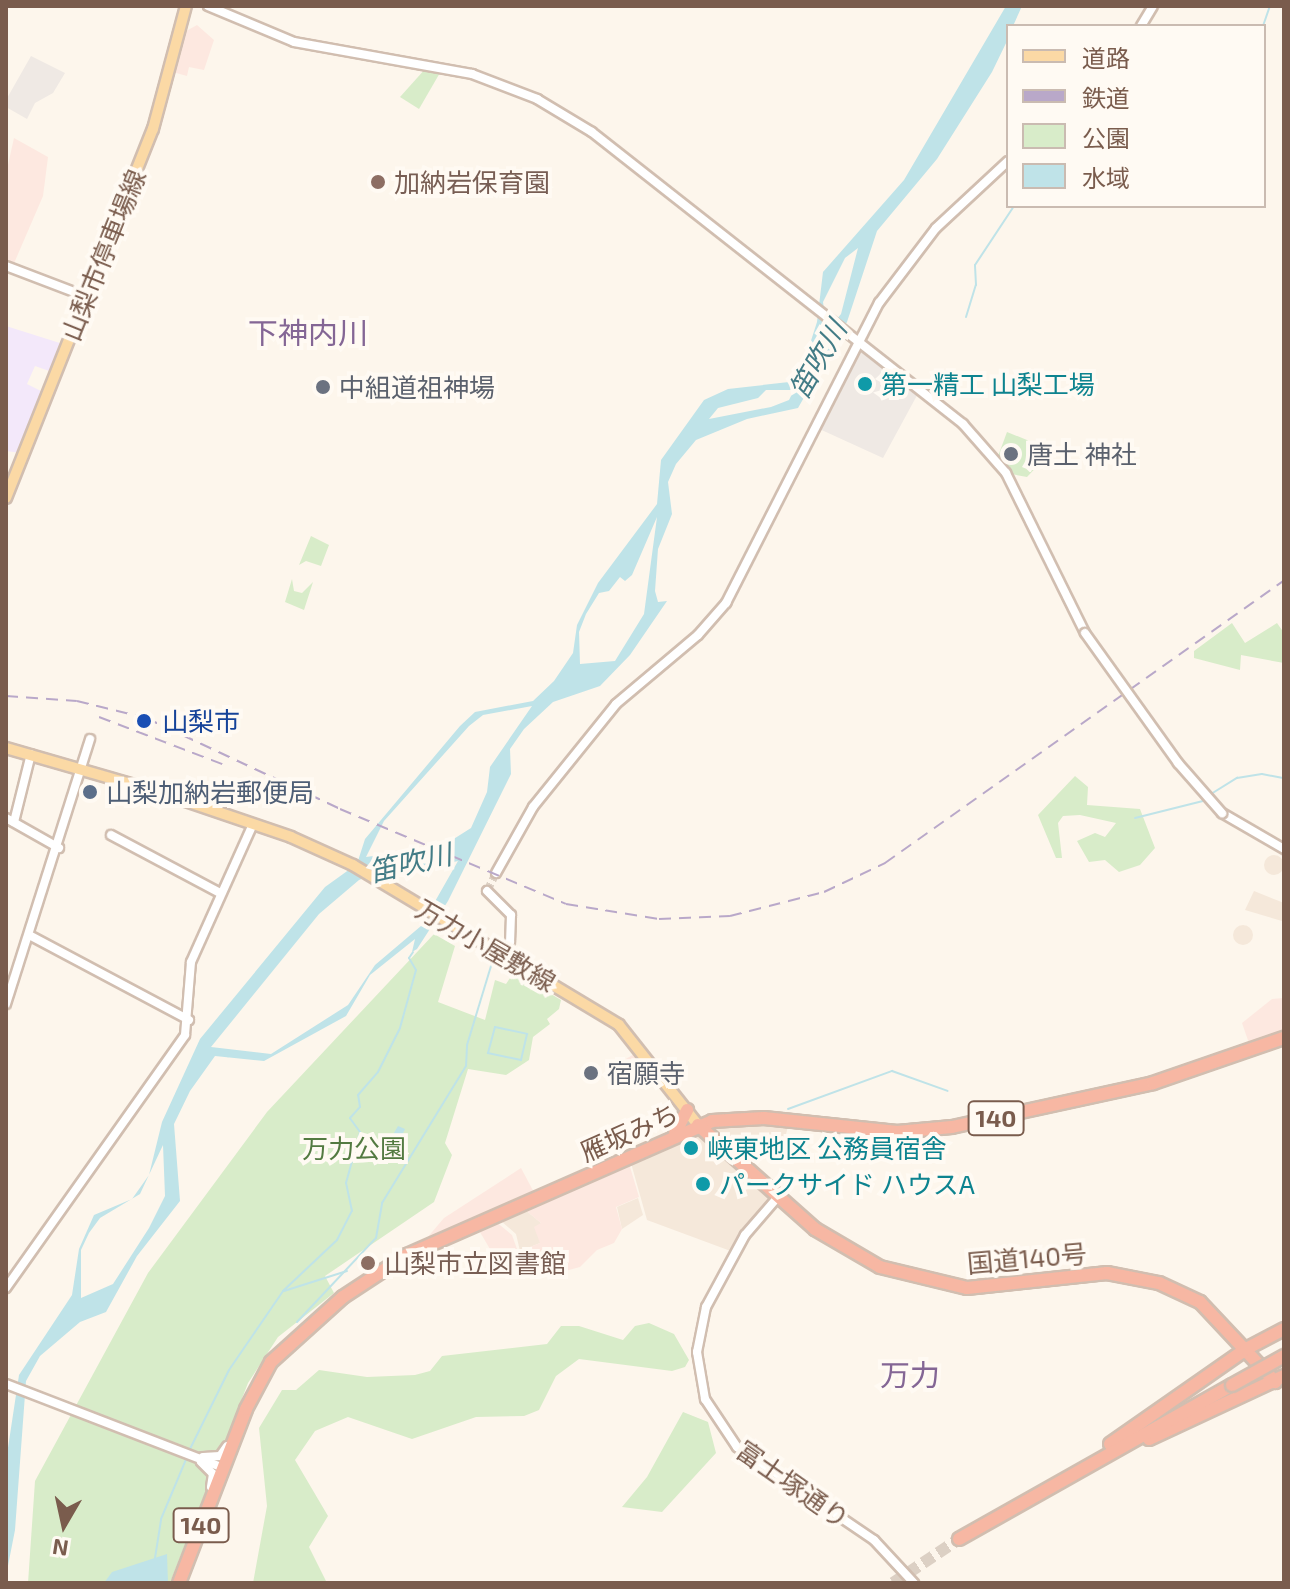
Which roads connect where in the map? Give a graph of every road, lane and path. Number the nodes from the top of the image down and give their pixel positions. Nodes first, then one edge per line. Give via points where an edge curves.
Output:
1 (186, 6) edge
2 (208, 6) edge
3 (1153, 6) edge
4 (1142, 24) edge
5 (1006, 163) edge
6 (6, 266) edge
7 (87, 297) junction
8 (857, 337) junction
9 (6, 498) edge
10 (90, 739) dead end
11 (6, 748) edge
12 (31, 754) junction
13 (82, 768) junction
14 (10, 820) edge
15 (253, 824) junction
16 (111, 835) dead end
17 (59, 848) junction
18 (1284, 849) edge
19 (496, 873) tunnel mouth
20 (487, 891) dead end
21 (220, 893) junction
22 (31, 936) junction
23 (499, 955) junction
24 (6, 1004) edge
25 (189, 1020) junction
26 (1284, 1038) edge
27 (687, 1110) junction
28 (739, 1117) junction
29 (698, 1125) junction
30 (673, 1135) junction
31 (718, 1143) junction
32 (777, 1198) junction
33 (6, 1288) edge
34 (1284, 1329) edge
35 (1246, 1349) junction
36 (1284, 1356) edge
37 (1280, 1379) edge
38 (6, 1384) edge
39 (244, 1416) junction
40 (189, 1454) junction
41 (224, 1468) junction
42 (1076, 1471) junction
43 (1044, 1488) junction
44 (204, 1518) junction
45 (959, 1539) tunnel mouth
46 (179, 1583) edge
47 (914, 1583) edge

1 - 7 main road, 山梨市停車場線 via 153,129
2 - 8 street via 294,42 446,67 537,99 638,166
3 - 4 street
5 - 8 street via 921,246
6 - 7 street
7 - 9 main road, 山梨市停車場線
8 - 18 street, bridge via 963,424 997,459 1085,633 1178,763 1222,813
8 - 19 street via 726,603 616,704 533,807
10 - 13 street
11 - 12 main road, 万力小屋敷線
12 - 13 main road, 万力小屋敷線
12 - 14 street
13 - 15 main road, 万力小屋敷線
13 - 17 street
14 - 17 street
15 - 21 street
15 - 23 main road, 万力小屋敷線 via 338,857
16 - 21 street
17 - 22 street
20 - 23 street via 511,915 510,942
21 - 25 street via 190,969
22 - 24 street
22 - 25 street
23 - 27 main road, 万力小屋敷線 via 619,1025
25 - 33 street via 185,1035
26 - 28 highway, 雁坂みち / 140 via 1153,1083 952,1127 897,1132
27 - 29 main road, 万力小屋敷線
27 - 30 highway
28 - 29 highway, 雁坂みち / 140
28 - 31 highway via 720,1130
29 - 30 highway, 雁坂みち / 140
29 - 31 highway, 国道140号
30 - 39 highway, 雁坂みち / 140 via 379,1271 284,1347 262,1376
31 - 32 highway, 国道140号
32 - 35 highway, 国道140号 via 860,1257 942,1285 1002,1287 1107,1273 1159,1283 1200,1302
32 - 47 street, 富士塚通り via 745,1235 706,1307 698,1337 699,1385 713,1417 737,1447 874,1540
34 - 35 highway
35 - 37 highway, 国道140号
35 - 43 highway
36 - 42 highway, bridge
37 - 42 highway
38 - 40 street
39 - 40 street via 224,1453
39 - 41 highway, 雁坂みち / 140
40 - 41 street
40 - 44 street via 213,1474
41 - 44 highway, 雁坂みち / 140
42 - 43 highway
43 - 45 highway
44 - 46 highway, 雁坂みち / 140

